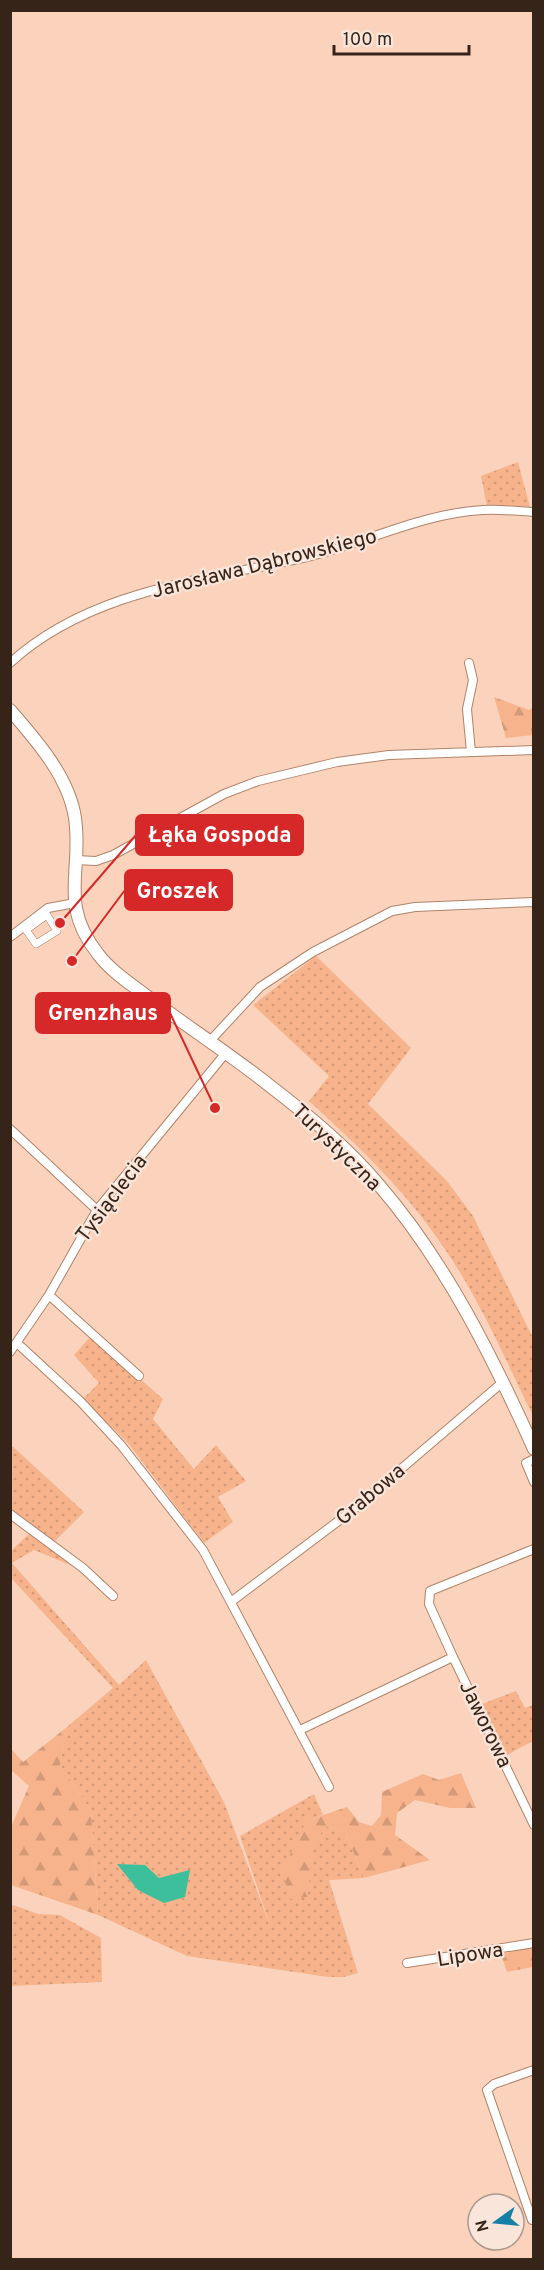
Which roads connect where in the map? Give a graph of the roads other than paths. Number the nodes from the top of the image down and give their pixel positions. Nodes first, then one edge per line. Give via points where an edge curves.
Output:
1 (534, 512) edge
2 (10, 663) edge
3 (469, 663) dead end
4 (10, 710) edge
5 (534, 750) edge
6 (471, 752) junction
7 (75, 860) junction
8 (534, 902) edge
9 (75, 903) junction
10 (10, 937) edge
11 (36, 944) joint
12 (208, 1042) junction
13 (225, 1054) junction
14 (10, 1129) edge
15 (97, 1210) junction
16 (49, 1295) junction
17 (16, 1343) junction
18 (10, 1352) edge
19 (139, 1377) dead end
20 (504, 1381) junction
21 (534, 1449) edge
22 (534, 1459) edge
23 (534, 1482) edge
24 (10, 1514) edge
25 (534, 1549) edge
26 (113, 1596) dead end
27 (232, 1601) junction
28 (453, 1657) junction
29 (300, 1730) junction
30 (329, 1787) dead end
31 (534, 1825) edge
32 (534, 1943) edge
33 (407, 1963) dead end
34 (532, 2071) edge
35 (532, 2220) edge

1 - 2 street, Jarosława Dąbrowskiego via 483,510 446,516 309,557 134,595 41,639
3 - 6 street via 473,680 467,709
4 - 7 main road via 44,752 69,797 76,819
5 - 6 street
6 - 7 street via 389,755 337,762 258,782 196,807 113,855 96,861
7 - 9 main road, Turystyczna
8 - 12 street via 392,911 313,952 260,987
9 - 10 street via 48,908
9 - 12 main road, Turystyczna via 86,937 99,956
11 - 11 street via 57,931 47,915 26,930
12 - 13 main road, Turystyczna
13 - 15 street, Tysiąclecia
13 - 20 main road, Turystyczna via 321,1126 378,1184 446,1275
14 - 15 street
15 - 16 street, Tysiąclecia
16 - 17 street, Tysiąclecia
16 - 19 street
17 - 18 street, Tysiąclecia
17 - 27 street via 121,1445 203,1550
20 - 21 main road, Turystyczna
20 - 27 street, Grabowa via 353,1510
22 - 23 street via 526,1463
24 - 26 street via 84,1568
25 - 28 street, Jaworowa via 430,1591 429,1604
27 - 29 street
28 - 29 street, Jaworowa
28 - 31 street, Jaworowa
29 - 30 street
32 - 33 street, Lipowa
34 - 35 street via 487,2090

